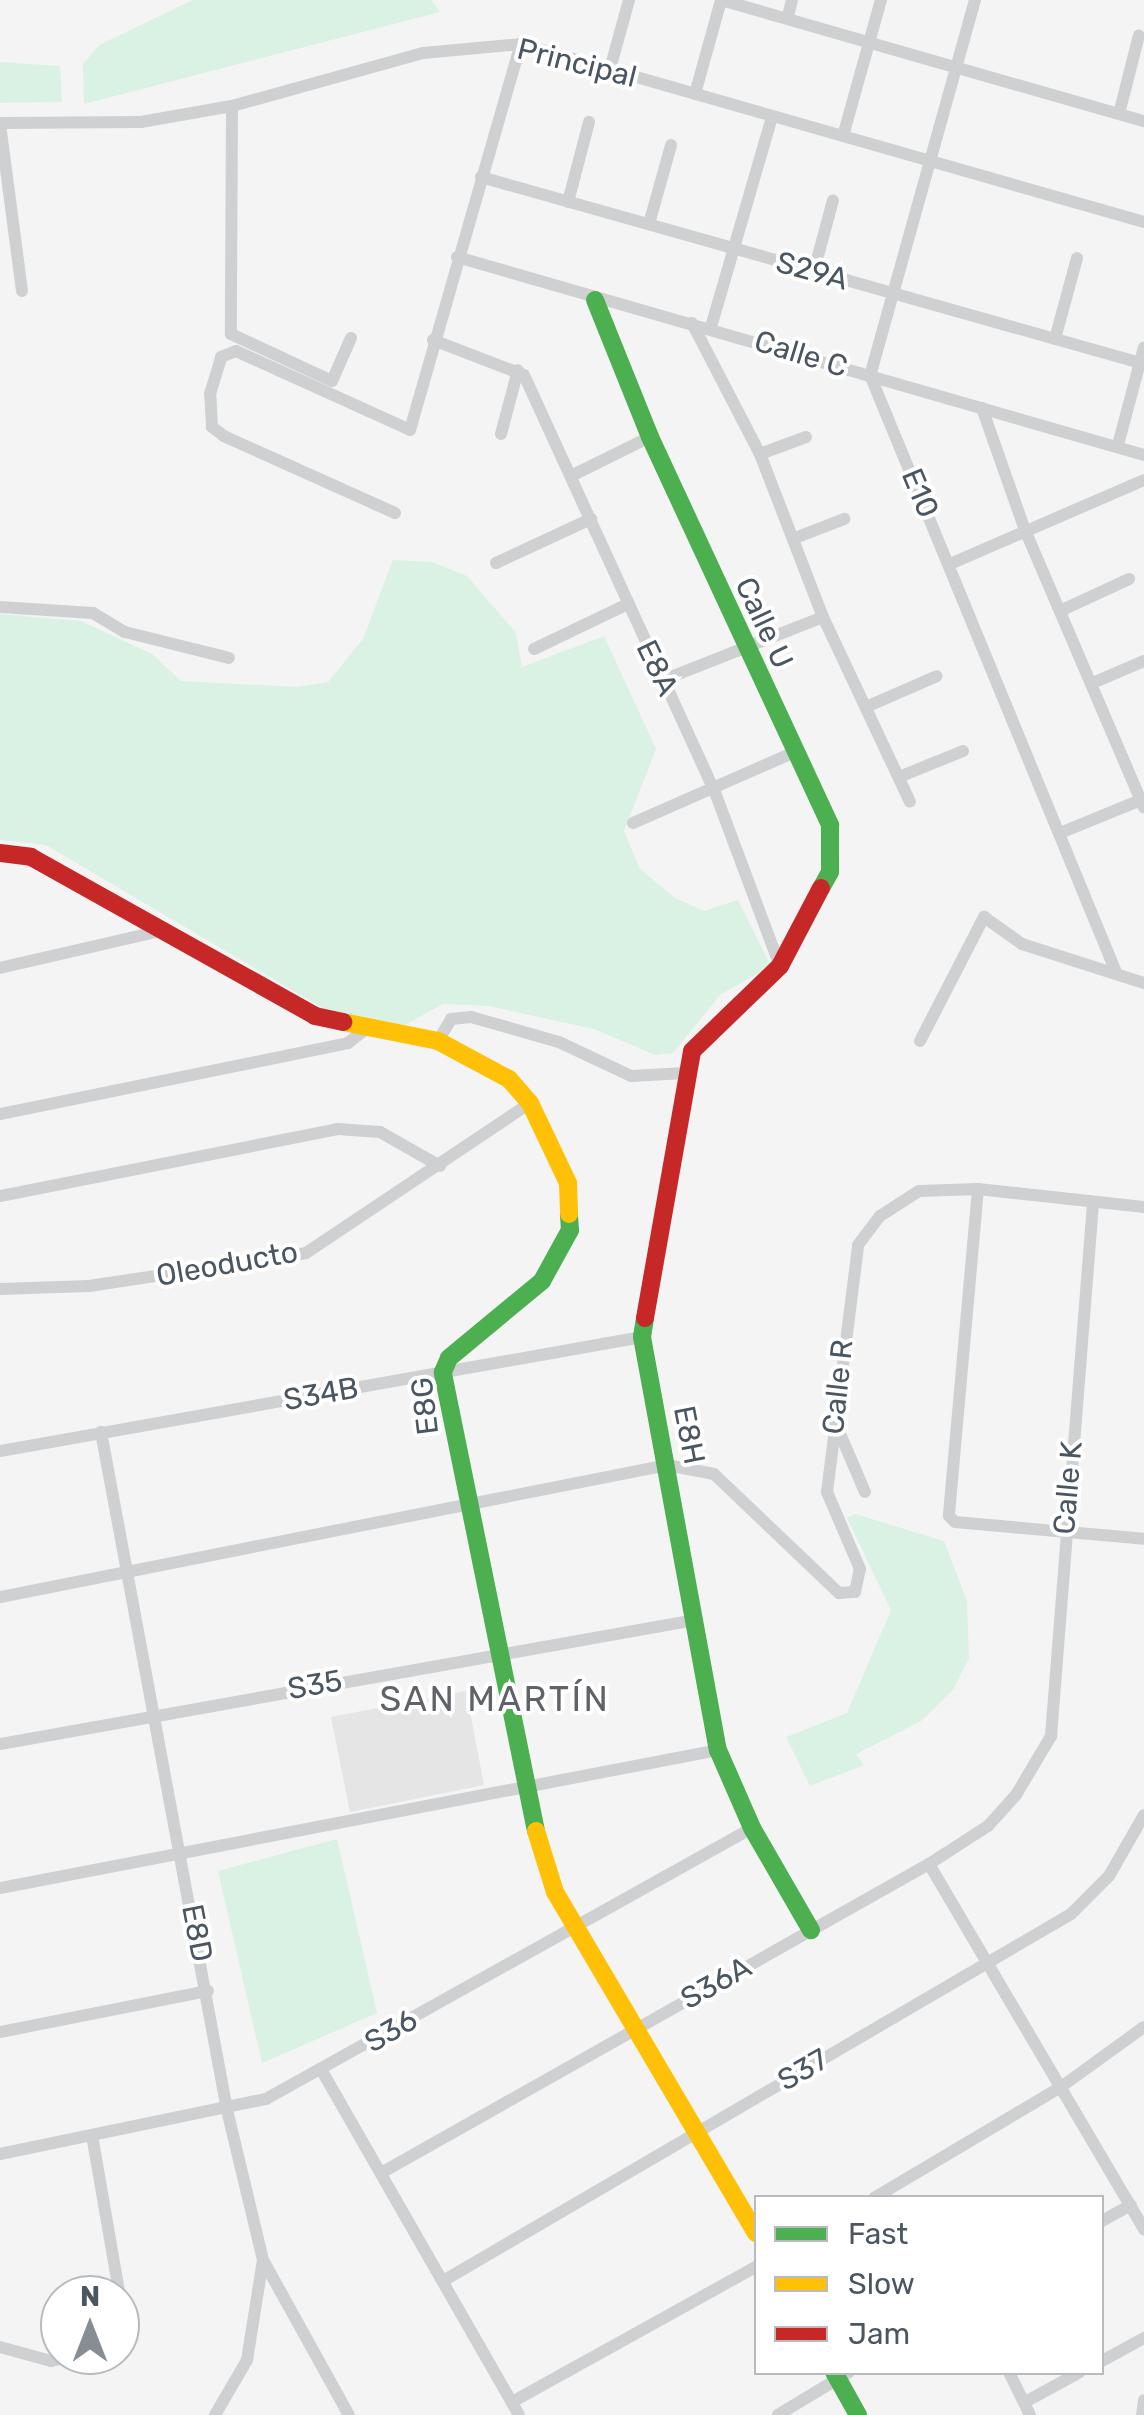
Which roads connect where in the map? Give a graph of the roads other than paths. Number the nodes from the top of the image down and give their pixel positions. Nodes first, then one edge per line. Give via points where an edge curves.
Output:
1 (628, 0) edge
2 (720, 0) edge
3 (792, 0) edge
4 (880, 0) edge
5 (975, 0) edge
6 (788, 16) junction
7 (1139, 35) dead end
8 (872, 40) junction
9 (521, 44) junction
10 (958, 68) junction
11 (610, 69) junction
12 (695, 94) junction
13 (232, 106) junction
14 (1119, 114) junction
15 (772, 117) junction
16 (1144, 121) edge
17 (589, 122) dead end
18 (0, 123) edge
19 (843, 136) junction
20 (671, 145) dead end
21 (932, 161) junction
22 (480, 177) junction
23 (833, 200) dead end
24 (568, 202) junction
25 (1144, 222) edge
26 (649, 224) junction
27 (733, 250) junction
28 (457, 257) junction
29 (1077, 258) dead end
30 (814, 271) junction
31 (22, 291) dead end
32 (896, 295) junction
33 (595, 300) junction
34 (692, 323) junction
35 (711, 328) junction
36 (351, 338) dead end
37 (1055, 339) junction
38 (433, 340) junction
39 (1144, 347) edge
40 (1142, 363) edge
41 (521, 372) junction
42 (870, 375) junction
43 (982, 408) junction
44 (501, 434) dead end
45 (650, 437) junction
46 (806, 437) dead end
47 (1118, 445) junction
48 (760, 454) junction
49 (1143, 458) edge
50 (573, 475) junction
51 (1144, 480) edge
52 (395, 512) dead end
53 (844, 518) dead end
54 (591, 520) junction
55 (1026, 530) junction
56 (795, 538) junction
57 (496, 562) dead end
58 (950, 564) junction
59 (1129, 579) dead end
60 (626, 605) junction
61 (0, 607) edge
62 (1062, 610) junction
63 (823, 617) junction
64 (534, 649) dead end
65 (744, 649) junction
66 (229, 658) dead end
67 (1144, 661) edge
68 (938, 676) dead end
69 (662, 680) junction
70 (1095, 682) junction
71 (866, 707) junction
72 (963, 750) dead end
73 (795, 752) junction
74 (899, 777) junction
75 (713, 787) junction
76 (1141, 796) edge
77 (910, 802) dead end
78 (633, 823) dead end
79 (1060, 834) junction
80 (0, 853) edge
81 (167, 929) junction
82 (780, 966) junction
83 (0, 968) edge
84 (1116, 972) junction
85 (1144, 983) edge
86 (366, 1028) junction
87 (920, 1040) dead end
88 (438, 1041) junction
89 (685, 1073) junction
90 (530, 1103) junction
91 (0, 1114) edge
92 (440, 1166) junction
93 (978, 1189) junction
94 (0, 1196) edge
95 (1093, 1202) junction
96 (1144, 1207) edge
97 (0, 1289) edge
98 (642, 1336) junction
99 (443, 1372) junction
100 (834, 1422) junction
101 (101, 1432) junction
102 (0, 1451) edge
103 (667, 1465) junction
104 (864, 1492) dead end
105 (469, 1508) junction
106 (1064, 1532) junction
107 (1144, 1539) edge
108 (128, 1571) junction
109 (0, 1597) edge
110 (690, 1621) junction
111 (497, 1652) junction
112 (154, 1714) junction
113 (0, 1744) edge
114 (718, 1750) junction
115 (1032, 1770) joint
116 (522, 1785) junction
117 (1144, 1814) edge
118 (752, 1828) junction
119 (181, 1852) junction
120 (929, 1864) junction
121 (0, 1888) edge
122 (575, 1925) junction
123 (811, 1930) junction
124 (990, 1963) junction
125 (208, 1991) junction
126 (640, 2026) junction
127 (1144, 2027) edge
128 (0, 2032) edge
129 (322, 2071) junction
130 (1061, 2087) junction
131 (227, 2110) junction
132 (700, 2128) junction
133 (92, 2135) junction
134 (0, 2154) edge
135 (381, 2173) junction
136 (879, 2195) edge
137 (1131, 2205) junction
138 (1104, 2221) edge
139 (1144, 2229) edge
140 (754, 2230) edge
141 (263, 2260) junction
142 (754, 2268) edge
143 (116, 2275) edge
144 (442, 2281) junction
145 (1144, 2338) edge
146 (0, 2348) edge
147 (40, 2358) edge
148 (1104, 2360) edge
149 (840, 2375) edge
150 (1011, 2375) edge
151 (1076, 2375) edge
152 (1144, 2400) edge
153 (1028, 2408) edge
154 (516, 2409) edge
155 (215, 2415) edge
156 (349, 2415) edge
157 (778, 2415) edge
158 (858, 2415) edge
159 (1142, 2415) edge

1 - 11 street
2 - 6 street
2 - 12 street
3 - 6 street
4 - 8 street
5 - 10 street
6 - 8 street
7 - 14 street
8 - 10 street
8 - 19 street
9 - 11 street, Principal
9 - 13 street, Principal via 422,54
9 - 22 street
10 - 14 street
10 - 21 street
11 - 12 street, Principal
12 - 15 street, Principal
13 - 18 street, Principal via 141,122
13 - 36 street via 231,334 332,380
14 - 16 street
15 - 19 street, Principal
15 - 27 street
17 - 24 street
18 - 31 street
19 - 21 street, Principal
20 - 26 street
21 - 25 street, Principal
21 - 32 street
22 - 24 street, S29A
22 - 28 street
23 - 30 street
24 - 26 street, S29A
26 - 27 street, S29A
27 - 30 street, S29A
27 - 35 street
28 - 33 street, Calle C
28 - 38 street
29 - 37 street
30 - 32 street, S29A
32 - 37 street, S29A
32 - 42 street
33 - 34 street, Calle C
33 - 45 street, Calle U
34 - 35 street, Calle C
34 - 48 street
35 - 42 street, Calle C
37 - 40 street, S29A
38 - 41 street
38 - 52 street via 410,430 236,352 222,358 210,394 212,427 224,436
39 - 40 street
40 - 47 street
41 - 44 street
41 - 50 street, E8A
42 - 43 street, Calle C
42 - 58 street, E10
43 - 47 street, Calle C
43 - 55 street
45 - 50 street
45 - 65 street, Calle U
46 - 48 street
47 - 49 street, Calle C
48 - 56 street
50 - 54 street, E8A
51 - 55 street
53 - 56 street
54 - 57 street
54 - 60 street, E8A
55 - 58 street
55 - 62 street
56 - 63 street
58 - 79 street, E10
59 - 62 street
60 - 64 street
60 - 69 street, E8A
61 - 66 street via 93,613 125,632
62 - 70 street
63 - 65 street
63 - 71 street
65 - 69 street
65 - 73 street, Calle U
67 - 70 street
68 - 71 street
69 - 75 street, E8A
70 - 76 street
71 - 74 street
72 - 74 street
73 - 75 street
73 - 82 street, Calle U via 830,825 832,848 830,872
74 - 77 street
75 - 78 street
75 - 82 street, E8A
76 - 79 street
79 - 84 street, E10
80 - 81 street, E8G via 30,857
81 - 83 street
81 - 86 street, E8G via 297,1008
82 - 89 street, E8H via 705,1032
84 - 85 street
84 - 87 street via 1081,967 1022,944 984,917
86 - 88 street, E8G
86 - 91 street via 348,1043
88 - 89 street via 451,1019 471,1017 559,1042 631,1076
88 - 90 street, E8G via 509,1078
89 - 98 street, E8H
90 - 92 street, Oleoducto
90 - 99 street, E8G via 568,1184 570,1230 542,1281 448,1358
92 - 94 street via 380,1132 336,1129
92 - 97 street, Oleoducto via 306,1253 90,1286
93 - 95 street, Calle R
93 - 100 street, Calle R via 919,1192 880,1216 858,1245
93 - 106 street via 949,1516 955,1522
95 - 96 street, Calle R
95 - 106 street, Calle K
98 - 99 street, S34B
98 - 103 street, E8H
99 - 101 street, S34B
99 - 105 street, E8G
100 - 103 street, Calle R via 828,1492 862,1579 847,1594 714,1474
100 - 104 street
101 - 102 street, S34B
101 - 108 street, E8D
103 - 105 street
103 - 110 street, E8H
105 - 108 street
105 - 111 street, E8G
106 - 107 street
106 - 115 street, Calle K via 1051,1736
108 - 109 street
108 - 112 street, E8D
110 - 111 street, S35
110 - 114 street, E8H
111 - 112 street, S35
111 - 116 street, E8G
112 - 113 street, S35
112 - 119 street, E8D
114 - 116 street
114 - 118 street, E8H
115 - 120 street, S36A via 988,1826
116 - 119 street
116 - 122 street, E8G via 540,1856
117 - 124 street, S37 via 1109,1876 1071,1914
118 - 122 street, S36
118 - 123 street, E8H
119 - 121 street
119 - 125 street, E8D
120 - 123 street, S36A
120 - 124 street
122 - 126 street, E8G
122 - 129 street, S36
123 - 126 street, S36A
124 - 130 street
124 - 132 street, S37
125 - 128 street
125 - 131 street, E8D
126 - 132 street, E8G
126 - 135 street, S36A
127 - 130 street
129 - 131 street, S36
129 - 135 street
130 - 136 street
130 - 137 street
131 - 133 street, S36
131 - 141 street, E8D
132 - 140 street, E8G
132 - 144 street, S37
133 - 134 street, S36
133 - 143 street
135 - 144 street
137 - 138 street
137 - 139 street
141 - 155 street via 247,2360
141 - 156 street, E8D
142 - 154 street
144 - 154 street
145 - 148 street
146 - 147 street
149 - 157 street
149 - 158 street
150 - 153 street
151 - 153 street
152 - 159 street

